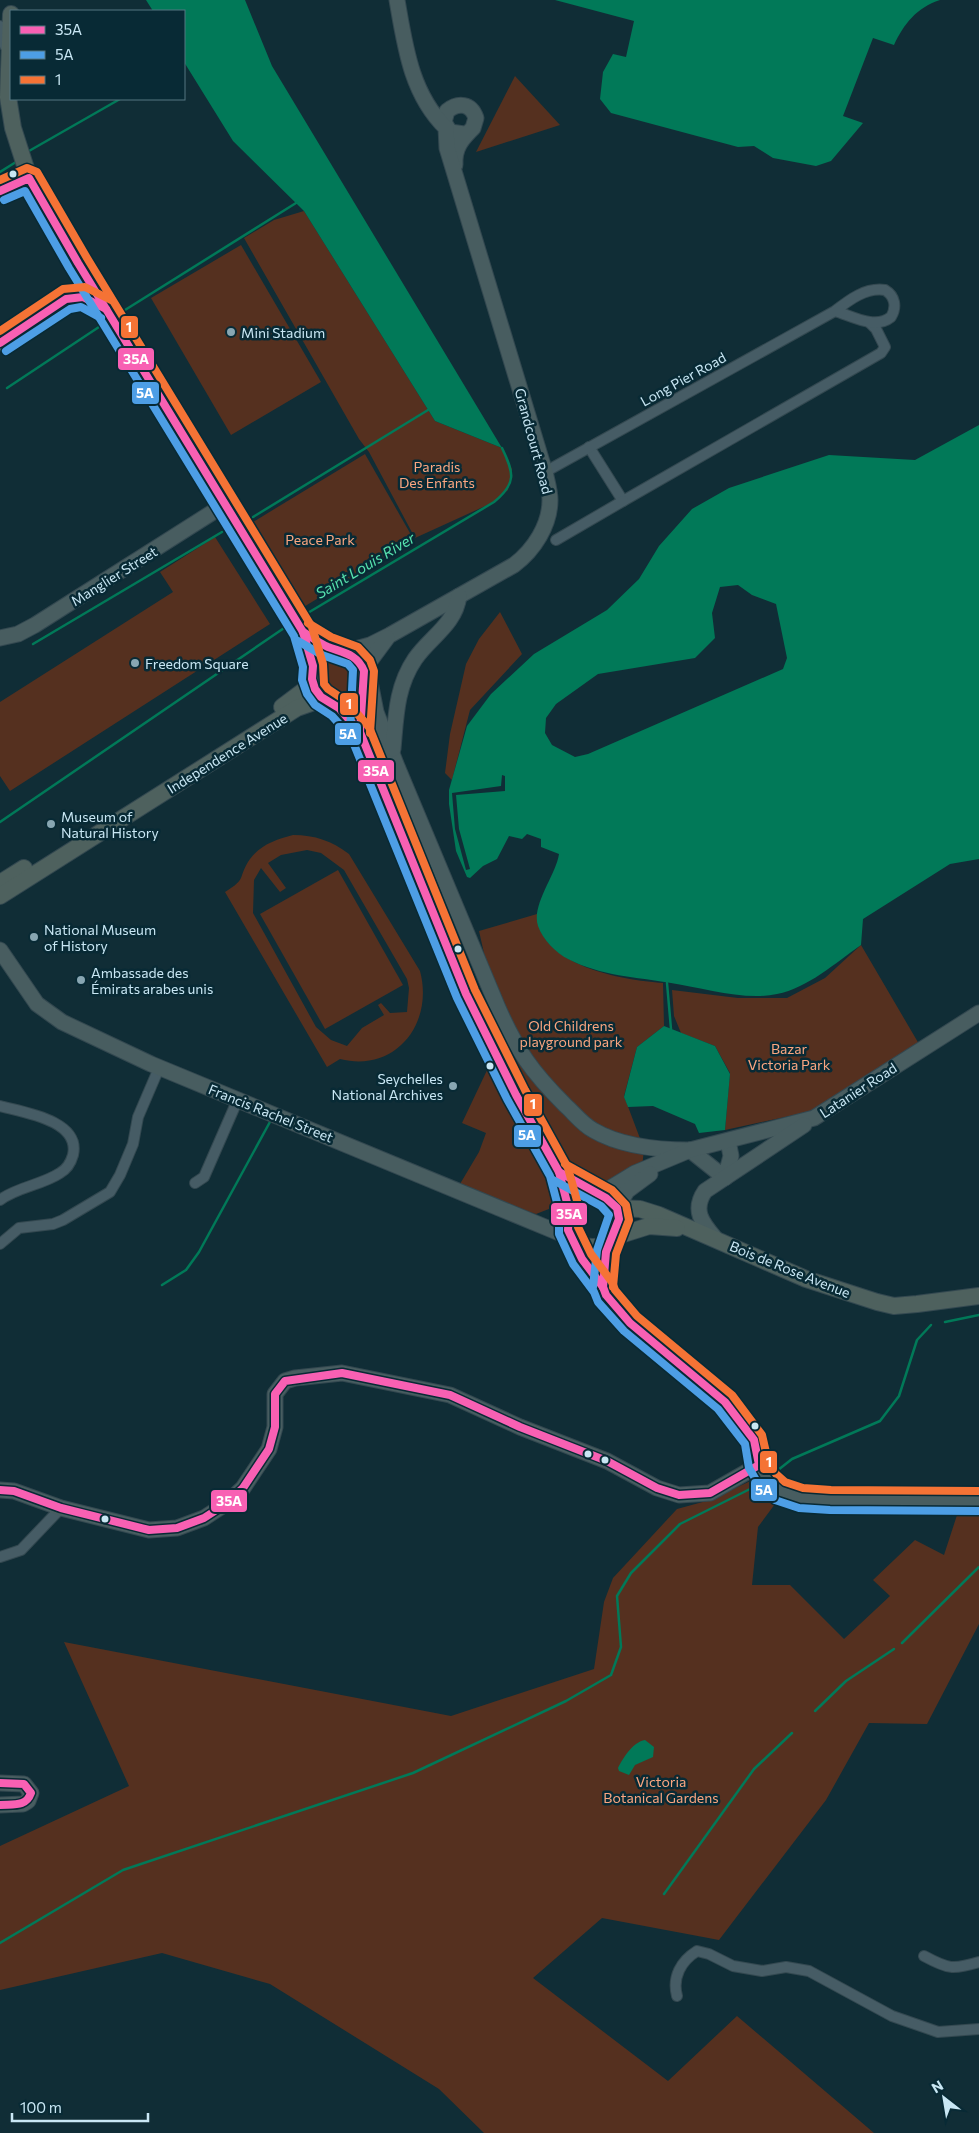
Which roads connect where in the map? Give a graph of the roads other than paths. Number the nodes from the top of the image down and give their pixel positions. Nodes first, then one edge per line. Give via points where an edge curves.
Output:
1 (397, 2) edge
2 (0, 26) edge
3 (10, 28) edge
4 (8, 57) junction
5 (416, 83) junction
6 (450, 108) junction
7 (446, 128) junction
8 (464, 134) junction
9 (456, 172) junction
10 (78, 263) junction
11 (90, 283) junction
12 (66, 299) junction
13 (106, 309) junction
14 (835, 311) junction
15 (869, 322) junction
16 (0, 343) edge
17 (589, 447) junction
18 (546, 472) junction
19 (623, 501) junction
20 (224, 505) junction
21 (556, 540) dead end
22 (459, 596) junction
23 (301, 630) junction
24 (390, 635) junction
25 (0, 638) edge
26 (342, 650) junction
27 (312, 672) junction
28 (364, 675) junction
29 (332, 702) junction
30 (360, 732) junction
31 (392, 755) junction
32 (0, 883) edge
33 (0, 896) edge
34 (0, 950) edge
35 (979, 1013) edge
36 (159, 1068) junction
37 (238, 1100) junction
38 (0, 1106) edge
39 (814, 1118) junction
40 (728, 1140) junction
41 (690, 1150) junction
42 (669, 1160) junction
43 (559, 1172) junction
44 (725, 1178) junction
45 (195, 1183) dead end
46 (599, 1195) junction
47 (0, 1200) edge
48 (617, 1208) junction
49 (569, 1210) junction
50 (692, 1229) junction
51 (572, 1237) junction
52 (715, 1238) junction
53 (612, 1239) junction
54 (0, 1244) edge
55 (603, 1287) junction
56 (979, 1296) edge
57 (759, 1465) junction
58 (0, 1490) edge
59 (979, 1501) edge
60 (60, 1508) junction
61 (0, 1556) edge
62 (0, 1783) edge
63 (0, 1805) edge
64 (924, 1956) dead end
65 (979, 1962) edge
66 (677, 1996) dead end
67 (979, 2029) edge

1 - 5 street
2 - 4 street
3 - 4 main road
4 - 10 main road via 8,98 13,128 29,178
5 - 6 street via 439,105
5 - 7 street via 432,115
6 - 7 street via 444,117
6 - 8 street via 464,105 474,112 473,128
7 - 8 street via 455,134
7 - 9 street, Grandcourt Road via 445,139
8 - 9 street via 456,153
9 - 18 street, Grandcourt Road
10 - 11 main road
10 - 12 main road via 75,286
11 - 12 street
11 - 13 main road
12 - 13 main road via 83,297
12 - 16 street
13 - 20 main road
14 - 15 street
14 - 15 street, Long Pier Road via 866,292 885,290 892,297 894,312 887,321
14 - 17 street, Long Pier Road
15 - 19 street via 885,347 881,353
17 - 18 street, Long Pier Road
17 - 19 street
18 - 22 street, Grandcourt Road via 550,500 547,517 531,549 514,565
19 - 21 street
20 - 23 main road
20 - 25 street, Manglier Street via 35,625 18,634
22 - 24 street, Grandcourt Road
22 - 31 street via 454,615 416,658 400,689
23 - 26 main road
23 - 27 main road
24 - 26 street, Grandcourt Road via 370,645
24 - 28 street
26 - 27 main road via 319,658
26 - 28 main road via 358,658
27 - 29 main road via 315,689 321,697
27 - 32 main road, Independence Avenue via 306,688 291,702
28 - 29 main road via 352,699
28 - 30 main road
28 - 31 street via 370,682 376,712
29 - 30 main road
29 - 33 main road, Independence Avenue via 314,702 297,708
30 - 43 main road via 466,994
31 - 41 street via 513,1044 526,1064 593,1130 642,1146
34 - 36 street, Francis Rachel Street via 31,996 47,1012
35 - 39 street, Latanier Road
36 - 37 street, Francis Rachel Street
36 - 54 street via 138,1117 120,1175 110,1192 53,1224 19,1228
37 - 45 street via 204,1177
37 - 51 street, Francis Rachel Street
38 - 47 street via 53,1121 66,1130 74,1151 63,1172
39 - 40 street, Latanier Road
39 - 44 street
40 - 41 street, Latanier Road
40 - 44 street via 731,1156
41 - 42 street, Latanier Road
41 - 44 street
42 - 46 street, Latanier Road via 635,1173
42 - 48 street, Latanier Road via 627,1192
43 - 46 main road
43 - 49 main road
44 - 52 street via 705,1191 698,1204 701,1222
46 - 48 main road
46 - 49 main road via 581,1197
48 - 50 main road, Bois de Rose Avenue via 640,1209
48 - 53 main road via 619,1223
49 - 51 main road via 566,1223
50 - 52 main road, Bois de Rose Avenue
50 - 53 main road, Bois de Rose Avenue via 649,1226
51 - 53 main road via 588,1247 603,1245
51 - 55 street via 582,1259
52 - 56 main road, Bois de Rose Avenue via 806,1279 894,1306
53 - 55 street via 603,1273
55 - 57 street via 630,1323 725,1402 754,1440
57 - 59 street via 768,1480 780,1490 801,1498
57 - 60 street via 710,1493 679,1495 651,1486 607,1461 520,1428 450,1395 342,1373 295,1378 278,1388 274,1406 275,1428 269,1449 243,1488 204,1518 177,1528 149,1530
58 - 60 street via 14,1491
60 - 61 street via 21,1550
62 - 63 street via 24,1784 31,1792 23,1804
64 - 65 street via 946,1968
66 - 67 street via 674,1985 679,1970 686,1958 697,1951 734,1966 762,1971 786,1967 809,1971 892,2016 938,2032

